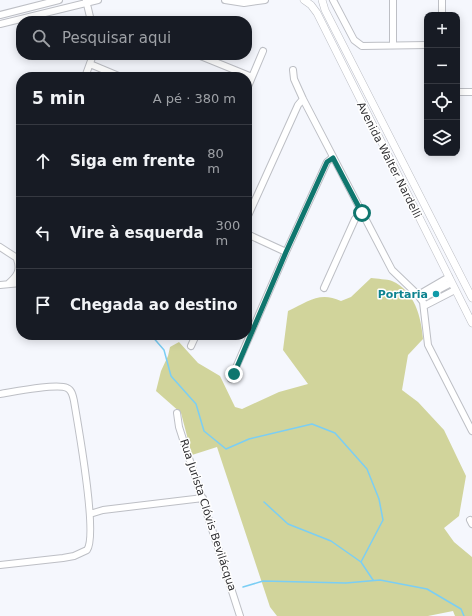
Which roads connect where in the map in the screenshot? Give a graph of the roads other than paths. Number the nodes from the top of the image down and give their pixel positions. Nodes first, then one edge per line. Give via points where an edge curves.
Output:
1 (59, 0) edge
2 (98, 0) edge
3 (225, 0) edge
4 (265, 0) edge
5 (304, 0) edge
6 (322, 0) edge
7 (333, 0) edge
8 (393, 0) edge
9 (442, 0) edge
10 (86, 2) edge
11 (36, 3) edge
12 (442, 12) edge
13 (0, 15) edge
14 (31, 16) edge
15 (90, 16) edge
16 (16, 20) edge
17 (0, 24) edge
18 (393, 45) junction
19 (424, 45) edge
20 (263, 51) dead end
21 (91, 60) edge
22 (210, 60) edge
23 (90, 64) junction
24 (293, 70) dead end
25 (87, 72) edge
26 (109, 72) edge
27 (240, 72) edge
28 (252, 77) edge
29 (460, 92) edge
30 (472, 92) edge
31 (303, 99) junction
32 (333, 158) junction
33 (252, 207) edge
34 (362, 213) junction
35 (252, 236) edge
36 (0, 247) edge
37 (286, 252) junction
38 (16, 258) edge
39 (16, 277) edge
40 (16, 283) edge
41 (452, 283) junction
42 (8, 284) junction
43 (0, 285) edge
44 (324, 288) dead end
45 (472, 297) edge
46 (421, 300) junction
47 (472, 323) edge
48 (252, 331) edge
49 (194, 340) edge
50 (248, 340) edge
51 (191, 346) dead end
52 (231, 379) dead end
53 (0, 394) edge
54 (177, 413) dead end
55 (472, 431) edge
56 (203, 498) junction
57 (90, 514) junction
58 (0, 565) edge
59 (240, 616) edge

1 - 11 street
2 - 10 street
3 - 4 street via 241,3
5 - 41 street, Avenida Walter Nardelli via 317,13
6 - 45 street, Avenida Walter Nardelli
7 - 18 street via 354,40 362,46
8 - 18 street
9 - 12 street
10 - 14 street
10 - 15 street
11 - 13 street
16 - 17 street
18 - 19 street
20 - 28 street
21 - 23 street
22 - 27 street
23 - 25 street
23 - 26 street
24 - 31 street
29 - 30 street
31 - 32 street
31 - 33 street
32 - 34 street
32 - 37 street via 327,162
34 - 44 street via 356,219
34 - 46 street via 392,270
35 - 37 street
36 - 38 street
37 - 48 street
39 - 42 street
40 - 42 street
41 - 45 street via 460,284
41 - 46 street
41 - 46 street
41 - 47 street, Avenida Walter Nardelli
42 - 43 street
46 - 55 street via 428,345
49 - 51 street
50 - 52 street
53 - 57 street via 51,387 66,387 70,390 74,401
54 - 56 street, Rua Jurista Clóvis Bevilácqua
56 - 57 street via 103,510
56 - 59 street, Rua Jurista Clóvis Bevilácqua
57 - 58 street via 90,544 83,553 63,558

